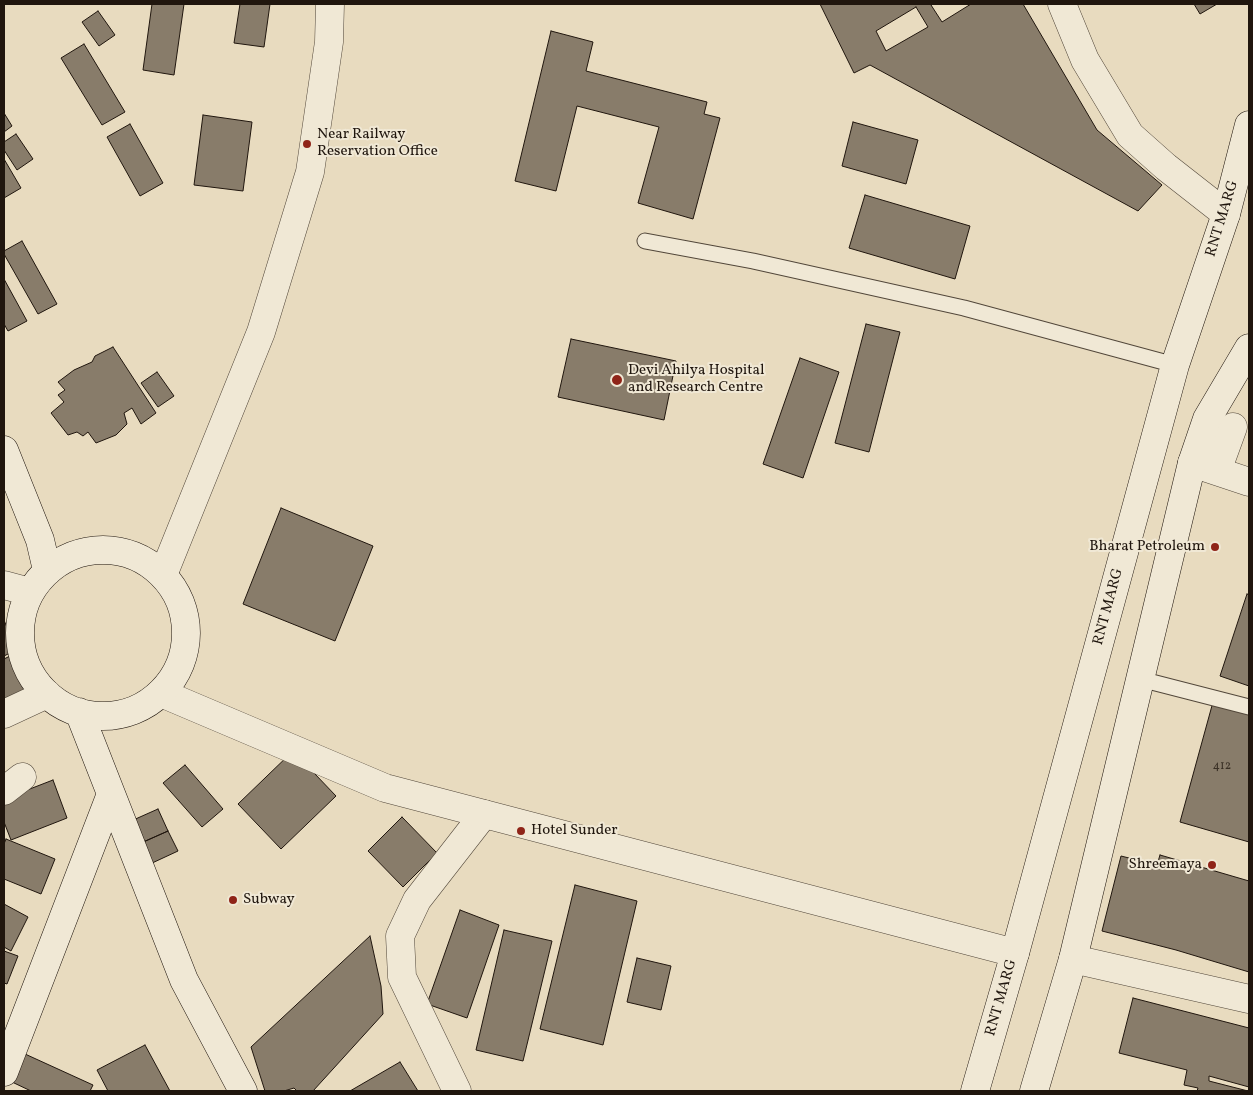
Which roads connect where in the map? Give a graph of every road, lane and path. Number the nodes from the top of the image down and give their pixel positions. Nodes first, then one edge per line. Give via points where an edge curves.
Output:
1 (330, 4) edge
2 (1062, 4) edge
3 (1249, 125) edge
4 (1226, 214) junction
5 (645, 241) dead end
6 (1249, 348) edge
7 (1176, 365) junction
8 (1207, 419) junction
9 (1241, 430) edge
10 (4, 450) edge
11 (1204, 467) junction
12 (1249, 482) edge
13 (47, 570) junction
14 (163, 575) junction
15 (4, 585) edge
16 (30, 592) junction
17 (1140, 679) junction
18 (161, 693) junction
19 (47, 694) junction
20 (1249, 708) edge
21 (80, 712) junction
22 (4, 714) edge
23 (111, 794) junction
24 (484, 814) junction
25 (1015, 953) junction
26 (1073, 959) junction
27 (1249, 999) edge
28 (4, 1072) edge
29 (242, 1091) edge
30 (457, 1091) edge
31 (975, 1091) edge
32 (1034, 1091) edge

1 - 14 main road via 329,42 310,172 261,332
2 - 4 main road via 1085,60 1130,135
3 - 4 main road, RNT MARG
4 - 7 main road, RNT MARG
5 - 7 lane via 762,263 964,308
6 - 8 main road
7 - 25 main road, RNT MARG
8 - 9 main road
8 - 11 main road
9 - 11 main road
10 - 13 main road via 40,540
11 - 12 main road
11 - 17 main road
13 - 14 main road via 65,558 85,551 106,549 127,553
13 - 16 main road
14 - 18 main road via 178,596 186,622 185,648 177,672
15 - 16 main road
16 - 19 main road via 21,618 21,645 30,672
17 - 20 lane
17 - 26 main road
18 - 21 main road via 123,714 108,716
18 - 24 main road via 384,788
19 - 21 main road
19 - 22 main road
21 - 23 main road
23 - 28 main road
23 - 29 main road via 184,980
24 - 25 main road
24 - 30 main road via 417,900 400,936 402,977
25 - 31 main road, RNT MARG
26 - 27 main road
26 - 32 main road

